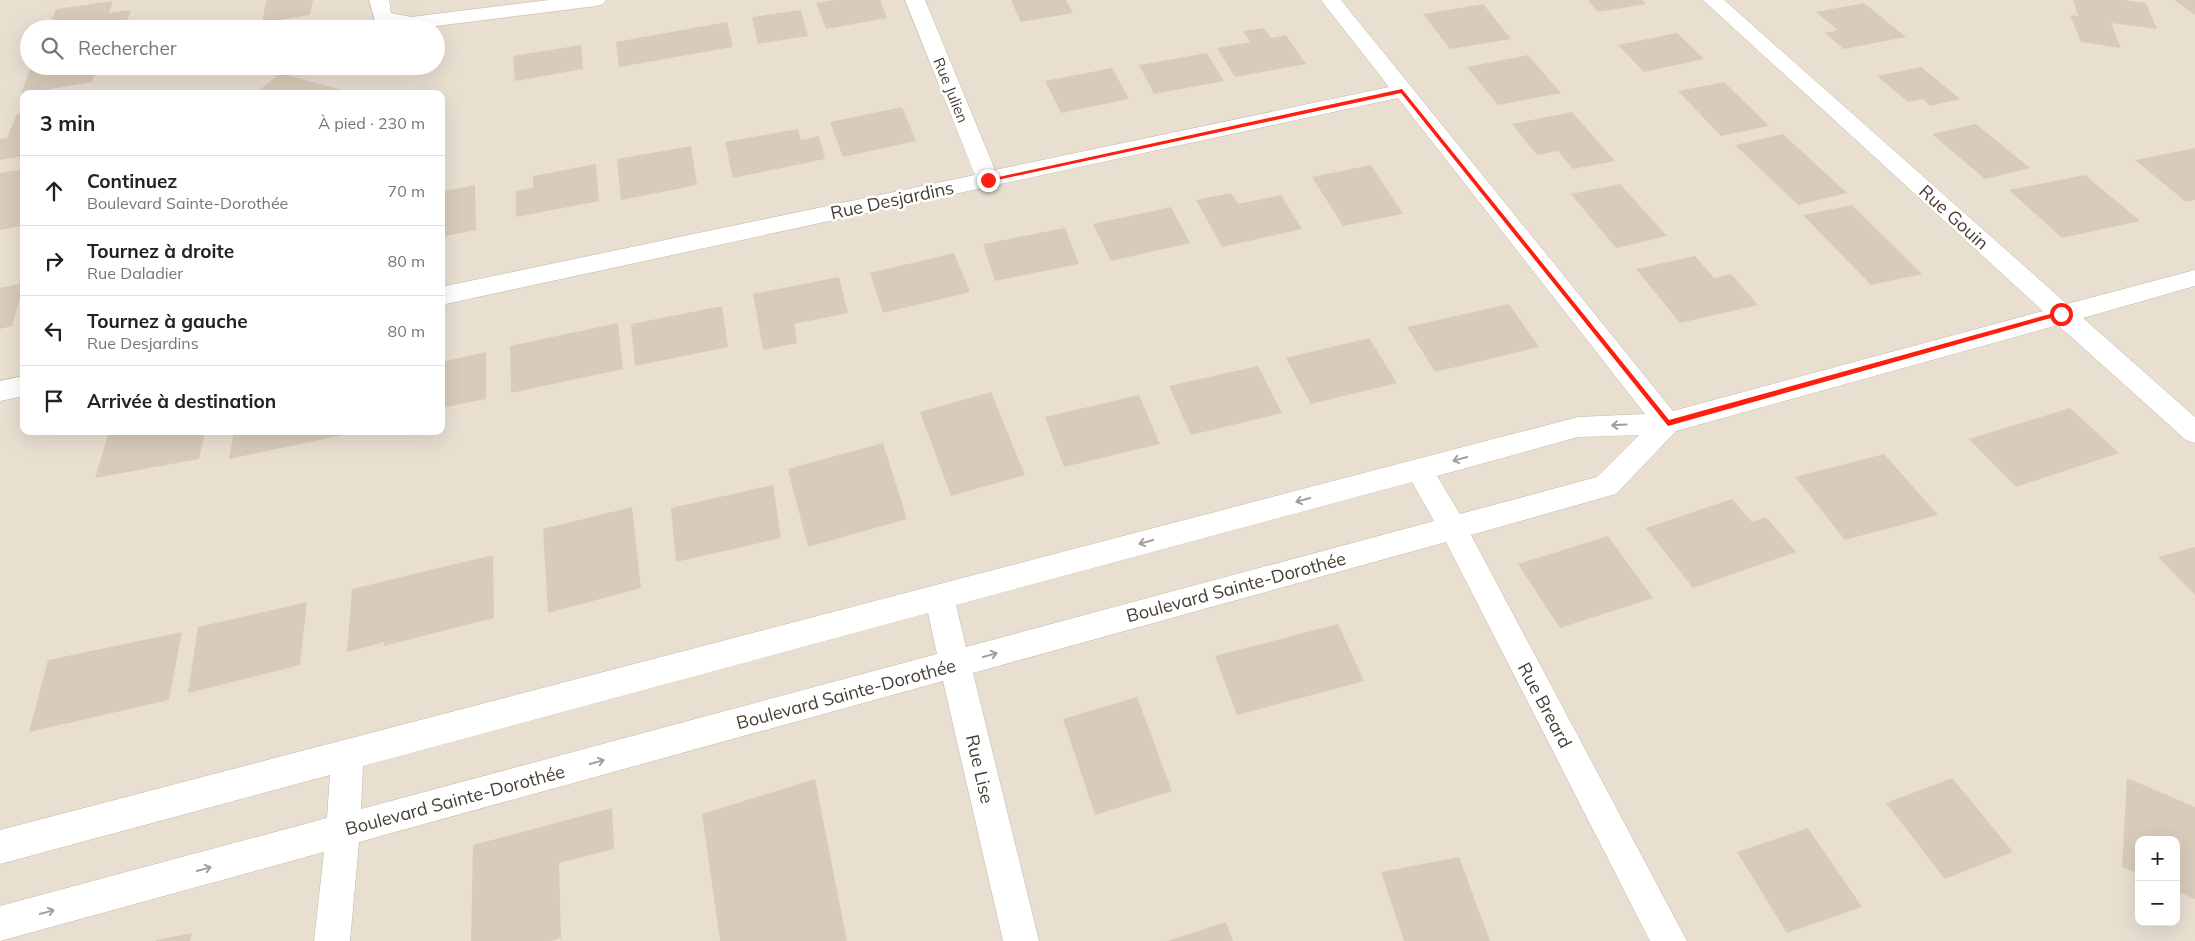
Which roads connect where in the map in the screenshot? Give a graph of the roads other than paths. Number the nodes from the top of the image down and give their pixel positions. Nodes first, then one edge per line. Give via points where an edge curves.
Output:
1 (380, 0) edge
2 (596, 0) edge
3 (915, 0) edge
4 (1331, 0) edge
5 (1713, 0) edge
6 (396, 20) edge
7 (435, 20) edge
8 (1402, 91) junction
9 (988, 180) junction
10 (2195, 278) edge
11 (445, 295) edge
12 (2061, 314) junction
13 (20, 387) edge
14 (0, 391) edge
15 (1668, 423) junction
16 (2195, 434) edge
17 (1419, 470) junction
18 (1453, 528) junction
19 (939, 597) junction
20 (955, 664) junction
21 (347, 755) junction
22 (343, 831) junction
23 (0, 847) edge
24 (0, 924) edge
25 (332, 941) edge
26 (1021, 941) edge
27 (1668, 941) edge

1 - 6 street via 382,17
2 - 7 street
3 - 9 street, Rue Julien
4 - 8 street
5 - 12 street, Rue Gouin
8 - 9 street, Rue Desjardins
8 - 15 street
9 - 11 street, Rue Desjardins
10 - 12 street, Boulevard Sainte-Dorothée
12 - 15 street, Boulevard Sainte-Dorothée
12 - 16 street, Rue Gouin
13 - 14 street
15 -> 17 street, Boulevard Sainte-Dorothée via 1578,427
15 - 18 street, Boulevard Sainte-Dorothée via 1606,486
17 - 18 street, Rue Breard
17 -> 19 street, Boulevard Sainte-Dorothée
20 -> 18 street, Boulevard Sainte-Dorothée
18 - 27 street, Rue Breard
19 - 20 street, Rue Lise
19 - 21 street, Boulevard Sainte-Dorothée
22 -> 20 street, Boulevard Sainte-Dorothée
20 - 26 street, Rue Lise
21 - 22 street
21 - 23 street, Boulevard Sainte-Dorothée
24 -> 22 street, Boulevard Sainte-Dorothée
22 - 25 street

